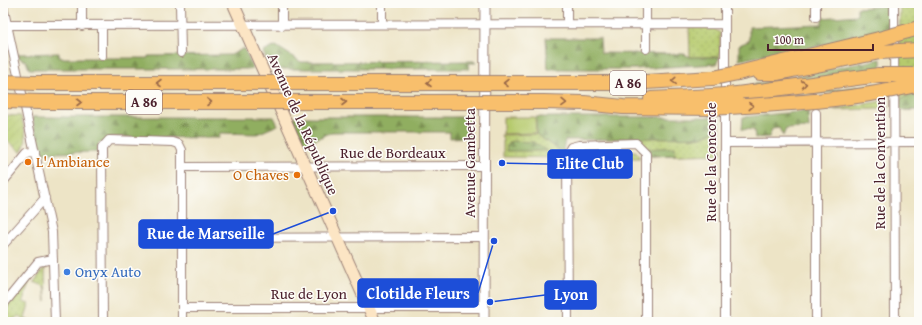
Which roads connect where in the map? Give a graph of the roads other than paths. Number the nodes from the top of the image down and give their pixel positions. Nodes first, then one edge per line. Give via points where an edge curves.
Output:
1 (82, 3) edge
2 (180, 3) edge
3 (233, 3) edge
4 (282, 3) edge
5 (382, 3) edge
6 (485, 3) edge
7 (567, 3) edge
8 (646, 3) edge
9 (725, 3) edge
10 (816, 3) edge
11 (894, 3) edge
12 (3, 6) edge
13 (816, 17) dead end
14 (646, 23) junction
15 (382, 24) junction
16 (567, 24) junction
17 (725, 24) junction
18 (7, 25) junction
19 (485, 25) junction
20 (82, 26) junction
21 (102, 26) junction
22 (180, 26) junction
23 (243, 26) junction
24 (282, 26) junction
25 (919, 28) edge
26 (879, 46) junction
27 (646, 49) dead end
28 (919, 50) edge
29 (181, 53) dead end
30 (102, 56) dead end
31 (919, 75) edge
32 (3, 82) edge
33 (919, 84) edge
34 (4, 101) edge
35 (712, 102) junction
36 (816, 113) dead end
37 (816, 142) junction
38 (919, 142) edge
39 (725, 143) junction
40 (894, 143) junction
41 (35, 151) junction
42 (484, 166) junction
43 (183, 167) junction
44 (306, 167) junction
45 (3, 182) edge
46 (45, 198) junction
47 (484, 237) junction
48 (183, 238) junction
49 (338, 238) junction
50 (3, 245) edge
51 (53, 259) junction
52 (3, 305) edge
53 (369, 307) junction
54 (182, 308) junction
55 (484, 308) junction
56 (55, 322) edge
57 (103, 322) edge
58 (182, 322) edge
59 (375, 322) edge
60 (484, 322) edge
61 (568, 322) edge
62 (646, 322) edge
63 (725, 322) edge
64 (816, 322) edge
65 (895, 322) edge

1 - 20 street
2 - 22 street
3 - 23 main road, Avenue de la République
4 - 24 street
5 - 15 street
6 - 19 street, Avenue Gambetta
7 - 16 street
8 - 14 street
9 - 17 street, Rue de la Concorde
10 - 13 street
11 - 40 street, Rue de la Convention
12 - 18 street
14 - 16 street
14 - 17 street
14 - 27 street
15 - 19 street
15 - 24 street
16 - 19 street
17 - 39 street, Rue de la Concorde
18 - 20 street
18 - 41 street
19 - 42 street, Avenue Gambetta
20 - 21 street
21 - 22 street
21 - 30 street
22 - 23 street
22 - 29 street
23 - 24 street
23 - 44 main road, Avenue de la République
25 - 26 highway, bridge
26 - 28 highway, A 86, bridge
26 -> 32 highway, A 86, bridge via 778,73 738,73 713,78 628,83
35 -> 31 highway, bridge via 842,78
35 -> 33 highway, bridge via 823,99
34 -> 35 highway, A 86, bridge via 543,102 623,107
36 - 37 street
37 - 39 street
37 - 40 street
37 - 64 street
38 - 40 street
39 - 63 street, Rue de la Concorde
40 - 65 street, Rue de la Convention
41 - 45 street via 27,153
41 - 46 street
42 - 44 street, Rue de Bordeaux
42 - 47 street, Avenue Gambetta
43 - 44 street, Rue de Bordeaux
43 - 48 street
43 - 57 street via 182,150 179,144 173,142 109,140 102,148
44 - 49 main road, Avenue de la République
46 - 50 street
46 - 51 street via 52,232
47 - 49 street
47 - 55 street, Avenue Gambetta
48 - 49 street
48 - 54 street
49 - 53 main road, Avenue de la République
51 - 52 street via 38,262
51 - 56 street
53 - 54 street, Rue de Lyon
53 - 55 street, Rue de Lyon
53 - 59 main road, Avenue de la République
54 - 58 street
55 - 60 street, Avenue Gambetta
61 - 62 street via 567,154 571,147 579,145 636,143 646,153

